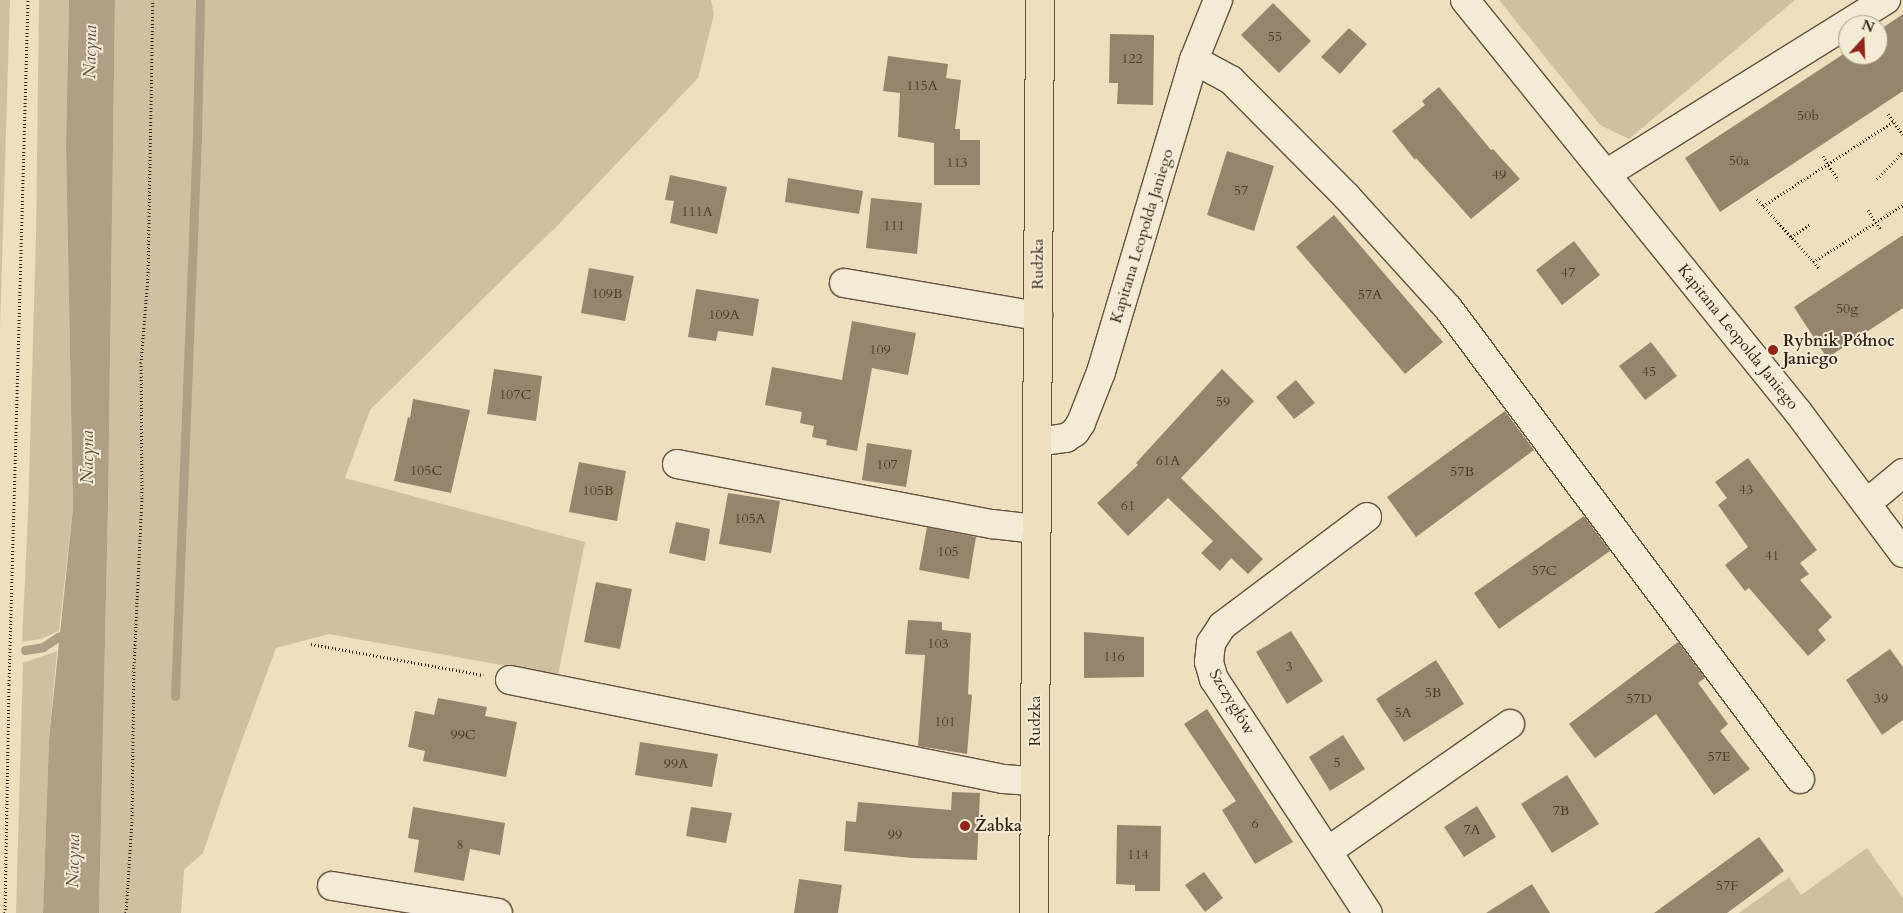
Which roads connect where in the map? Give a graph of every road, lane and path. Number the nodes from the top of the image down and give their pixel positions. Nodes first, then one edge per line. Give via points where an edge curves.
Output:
1 (28, 0) edge
2 (153, 0) edge
3 (1040, 0) edge
4 (1218, 0) edge
5 (1465, 0) edge
6 (1886, 0) edge
7 (1194, 60) junction
8 (1888, 114) dead end
9 (1893, 122) junction
10 (1903, 135) edge
11 (1903, 152) edge
12 (1822, 156) dead end
13 (1828, 164) junction
14 (1606, 174) junction
15 (1877, 179) dead end
16 (1838, 180) dead end
17 (1757, 198) dead end
18 (1903, 205) edge
19 (1763, 206) junction
20 (1868, 210) dead end
21 (1876, 222) junction
22 (1810, 224) dead end
23 (1881, 230) dead end
24 (1791, 237) junction
25 (1813, 262) junction
26 (1820, 269) dead end
27 (844, 283) dead end
28 (1038, 316) junction
29 (1036, 442) junction
30 (677, 464) dead end
31 (1903, 473) edge
32 (1867, 503) junction
33 (1367, 517) dead end
34 (1036, 529) junction
35 (1903, 553) edge
36 (311, 644) dead end
37 (510, 680) joint
38 (1510, 724) dead end
39 (1800, 780) dead end
40 (1034, 781) junction
41 (1328, 852) junction
42 (332, 886) dead end
43 (5, 913) edge
44 (126, 913) edge
45 (498, 913) edge
46 (1034, 913) edge
47 (1368, 913) edge

1 - 43 path
2 - 44 path via 148,276 141,363 142,496
3 - 28 main road, Rudzka
4 - 7 street, Kapitana Leopolda Janiego
5 - 14 street, Kapitana Leopolda Janiego
6 - 14 street
7 - 29 street, Kapitana Leopolda Janiego via 1101,372 1081,423 1066,438
7 - 39 street via 1231,80 1347,197 1448,308
8 - 9 path
9 - 10 path
9 - 13 path
11 - 15 path
12 - 13 path
13 - 16 path
13 - 19 path
14 - 32 street, Kapitana Leopolda Janiego via 1798,412
17 - 19 path
18 - 21 path
19 - 24 path
20 - 21 path
21 - 23 path
21 - 25 path
22 - 24 path
24 - 25 path
25 - 26 path
27 - 28 street
28 - 29 main road, Rudzka
29 - 34 main road, Rudzka
30 - 34 street via 992,524
31 - 32 street
32 - 35 street, Kapitana Leopolda Janiego
33 - 41 street, Szczygłów via 1222,626 1209,650 1214,678
34 - 40 main road, Rudzka
36 - 37 path
37 - 40 street via 995,778
38 - 41 street
40 - 46 main road, Rudzka
41 - 47 street, Szczygłów
42 - 45 street

